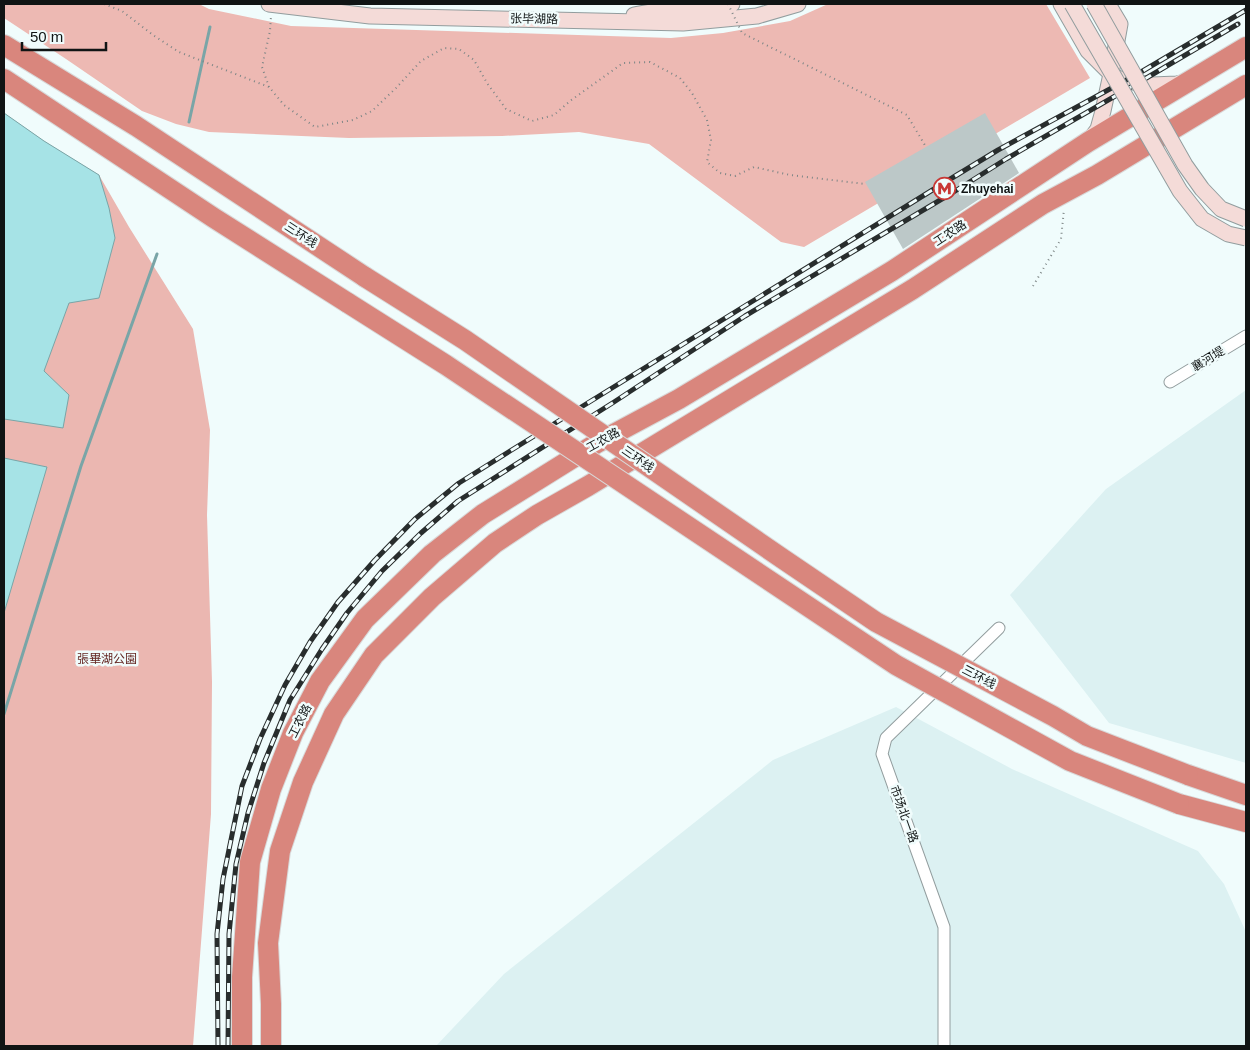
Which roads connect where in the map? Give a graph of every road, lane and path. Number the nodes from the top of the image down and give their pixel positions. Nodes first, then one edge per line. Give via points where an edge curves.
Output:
1 (104, 4) edge
2 (270, 4) edge
3 (728, 4) edge
4 (732, 4) edge
5 (798, 4) edge
6 (1062, 4) edge
7 (1072, 4) edge
8 (1094, 4) edge
9 (1108, 4) edge
10 (603, 21) junction
11 (4, 45) edge
12 (1246, 47) edge
13 (1111, 74) junction
14 (4, 79) edge
15 (1191, 81) junction
16 (1246, 85) edge
17 (268, 87) junction
18 (1088, 142) junction
19 (926, 147) dead end
20 (865, 184) dead end
21 (1066, 191) junction
22 (1246, 219) edge
23 (1246, 238) edge
24 (1033, 286) dead end
25 (1246, 336) edge
26 (1170, 382) dead end
27 (999, 628) dead end
28 (1246, 795) edge
29 (1246, 822) edge
30 (241, 1042) edge
31 (271, 1046) edge
32 (944, 1046) edge

1 - 17 path via 122,11 179,52
2 - 10 main road, 张毕湖路 via 370,16
2 - 17 path via 270,31 262,68
3 - 19 path, bridge via 742,33 907,115
4 - 10 main road via 644,12
5 - 10 main road, 张毕湖路 via 757,16 693,22
6 - 13 main road via 1088,51
7 - 23 main road, bridge via 1180,191 1202,219 1228,234
8 - 22 main road, bridge via 1185,165 1221,209
9 - 13 main road via 1120,24
11 - 28 highway, 三环线, bridge via 136,126 465,340 876,622 1087,736
12 - 15 highway, 工农路
13 - 15 main road via 1121,80 1152,85
13 - 18 main road via 1098,128
14 - 29 highway, bridge via 214,218 446,365 896,666 1070,761 1180,804
15 - 18 highway, 工农路
16 - 21 highway
17 - 20 path via 284,105 315,126 353,120 372,111 421,61 444,48 459,49 474,60 506,109 532,121 554,115 623,63 650,62 680,78 692,92 707,120 711,140 707,162 720,173 735,176 754,167
18 - 30 highway, 工农路 via 892,271 679,399 597,443 483,514 432,554 365,619 320,681 293,733 271,789 250,862
21 - 24 path via 1061,239
21 - 31 highway via 913,289 495,543 432,596 374,655 334,714 303,782 280,851 268,943
25 - 26 street, 襄河堤
27 - 32 street, 市场北一路 via 886,738 882,754 944,927

